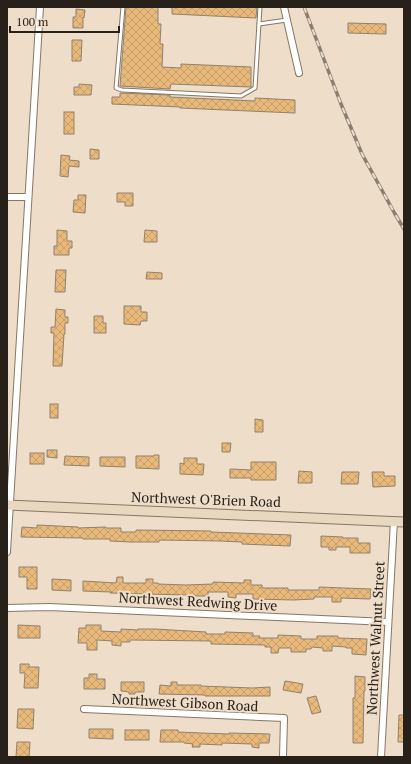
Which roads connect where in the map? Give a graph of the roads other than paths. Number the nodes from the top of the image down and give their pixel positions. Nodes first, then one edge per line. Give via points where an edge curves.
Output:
1 (40, 7) edge
2 (123, 7) edge
3 (260, 7) edge
4 (284, 7) edge
5 (287, 20) junction
6 (259, 24) junction
7 (299, 73) dead end
8 (7, 197) edge
9 (28, 197) junction
10 (9, 505) edge
11 (394, 521) junction
12 (404, 522) edge
13 (7, 552) edge
14 (7, 608) edge
15 (388, 622) junction
16 (84, 709) dead end
17 (283, 757) edge
18 (381, 757) edge

1 - 9 street
2 - 6 lane via 116,88 122,90 241,96 255,88
3 - 6 lane
4 - 5 street
5 - 6 lane
5 - 7 street
8 - 9 street
9 - 10 street
10 - 11 street, Northwest O'Brien Road
10 - 13 street
11 - 12 street, Northwest O'Brien Road
11 - 15 street, Northwest Walnut Street
14 - 15 street, Northwest Redwing Drive via 49,607
15 - 18 street, Northwest Walnut Street
16 - 17 street, Northwest Gibson Road via 284,718

